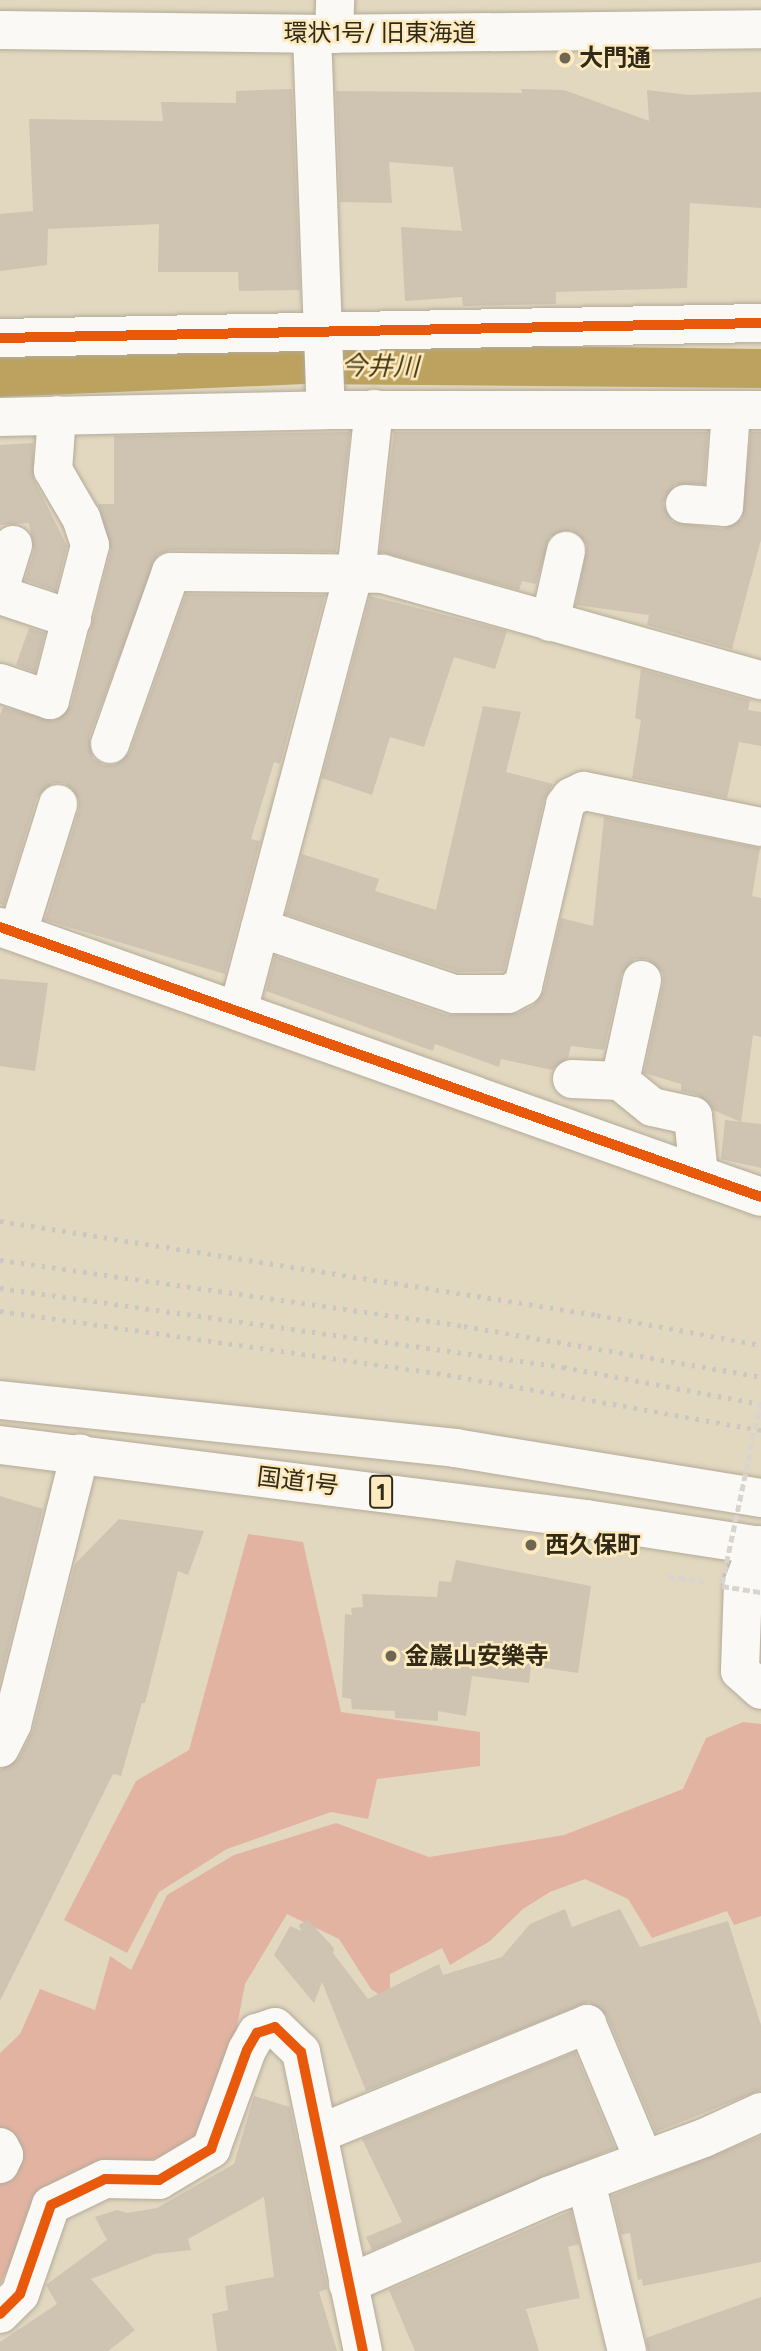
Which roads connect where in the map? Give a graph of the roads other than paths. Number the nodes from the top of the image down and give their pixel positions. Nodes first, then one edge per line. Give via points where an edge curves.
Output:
1 (327, 23) edge
2 (761, 29) edge
3 (0, 30) edge
4 (761, 323) edge
5 (323, 329) junction
6 (0, 338) edge
7 (326, 410) junction
8 (374, 410) junction
9 (746, 411) edge
10 (57, 415) junction
11 (0, 417) edge
12 (685, 504) dead end
13 (13, 545) dead end
14 (566, 551) dead end
15 (353, 574) junction
16 (0, 587) edge
17 (0, 595) edge
18 (72, 619) junction
19 (550, 622) junction
20 (761, 680) edge
21 (0, 683) edge
22 (110, 744) dead end
23 (58, 804) dead end
24 (761, 827) edge
25 (260, 928) junction
26 (9, 929) edge
27 (642, 980) dead end
28 (238, 1011) junction
29 (572, 1079) dead end
30 (620, 1081) junction
31 (699, 1175) junction
32 (761, 1197) edge
33 (0, 1400) edge
34 (0, 1445) edge
35 (80, 1453) junction
36 (761, 1498) edge
37 (760, 1546) edge
38 (761, 1690) edge
39 (0, 1748) edge
40 (761, 2112) edge
41 (318, 2134) junction
42 (0, 2147) edge
43 (644, 2160) junction
44 (0, 2164) edge
45 (586, 2182) junction
46 (348, 2284) junction
47 (0, 2314) edge
48 (363, 2351) edge
49 (627, 2351) edge

1 - 2 main road, 環状1号/ 旧東海道
1 - 3 main road, 環状1号/ 旧東海道
1 - 5 main road
4 - 5 main road
5 - 6 main road
5 - 7 main road
7 - 8 main road
7 - 10 main road
8 - 9 main road
8 - 15 main road via 366,503
9 - 12 main road via 724,507
10 - 11 main road
10 - 18 main road via 53,470 90,545
13 - 16 main road
14 - 19 main road
15 - 19 main road via 383,574
15 - 22 main road via 171,572
15 - 25 main road
17 - 18 main road
18 - 21 main road via 50,700
19 - 20 main road
23 - 26 main road
24 - 25 main road via 584,791 565,805 523,986 509,994 454,994
25 - 28 main road
26 - 28 main road
27 - 30 main road
28 - 31 main road
29 - 30 main road
30 - 31 main road via 652,1107 693,1115
31 - 32 main road
33 - 36 main road, 国道1号 / 1 via 455,1448
34 - 35 main road, 国道1号 / 1
35 - 37 main road, 国道1号 / 1
35 - 39 main road via 12,1724
37 - 38 main road via 743,1584 740,1671
40 - 43 main road
41 - 43 main road via 587,2024
41 - 46 main road
41 - 47 main road via 301,2052 275,2027 257,2033 211,2148 159,2180 104,2179 51,2204 20,2294
42 - 44 main road via 4,2155
43 - 45 main road
45 - 46 main road
45 - 49 main road
46 - 48 main road

